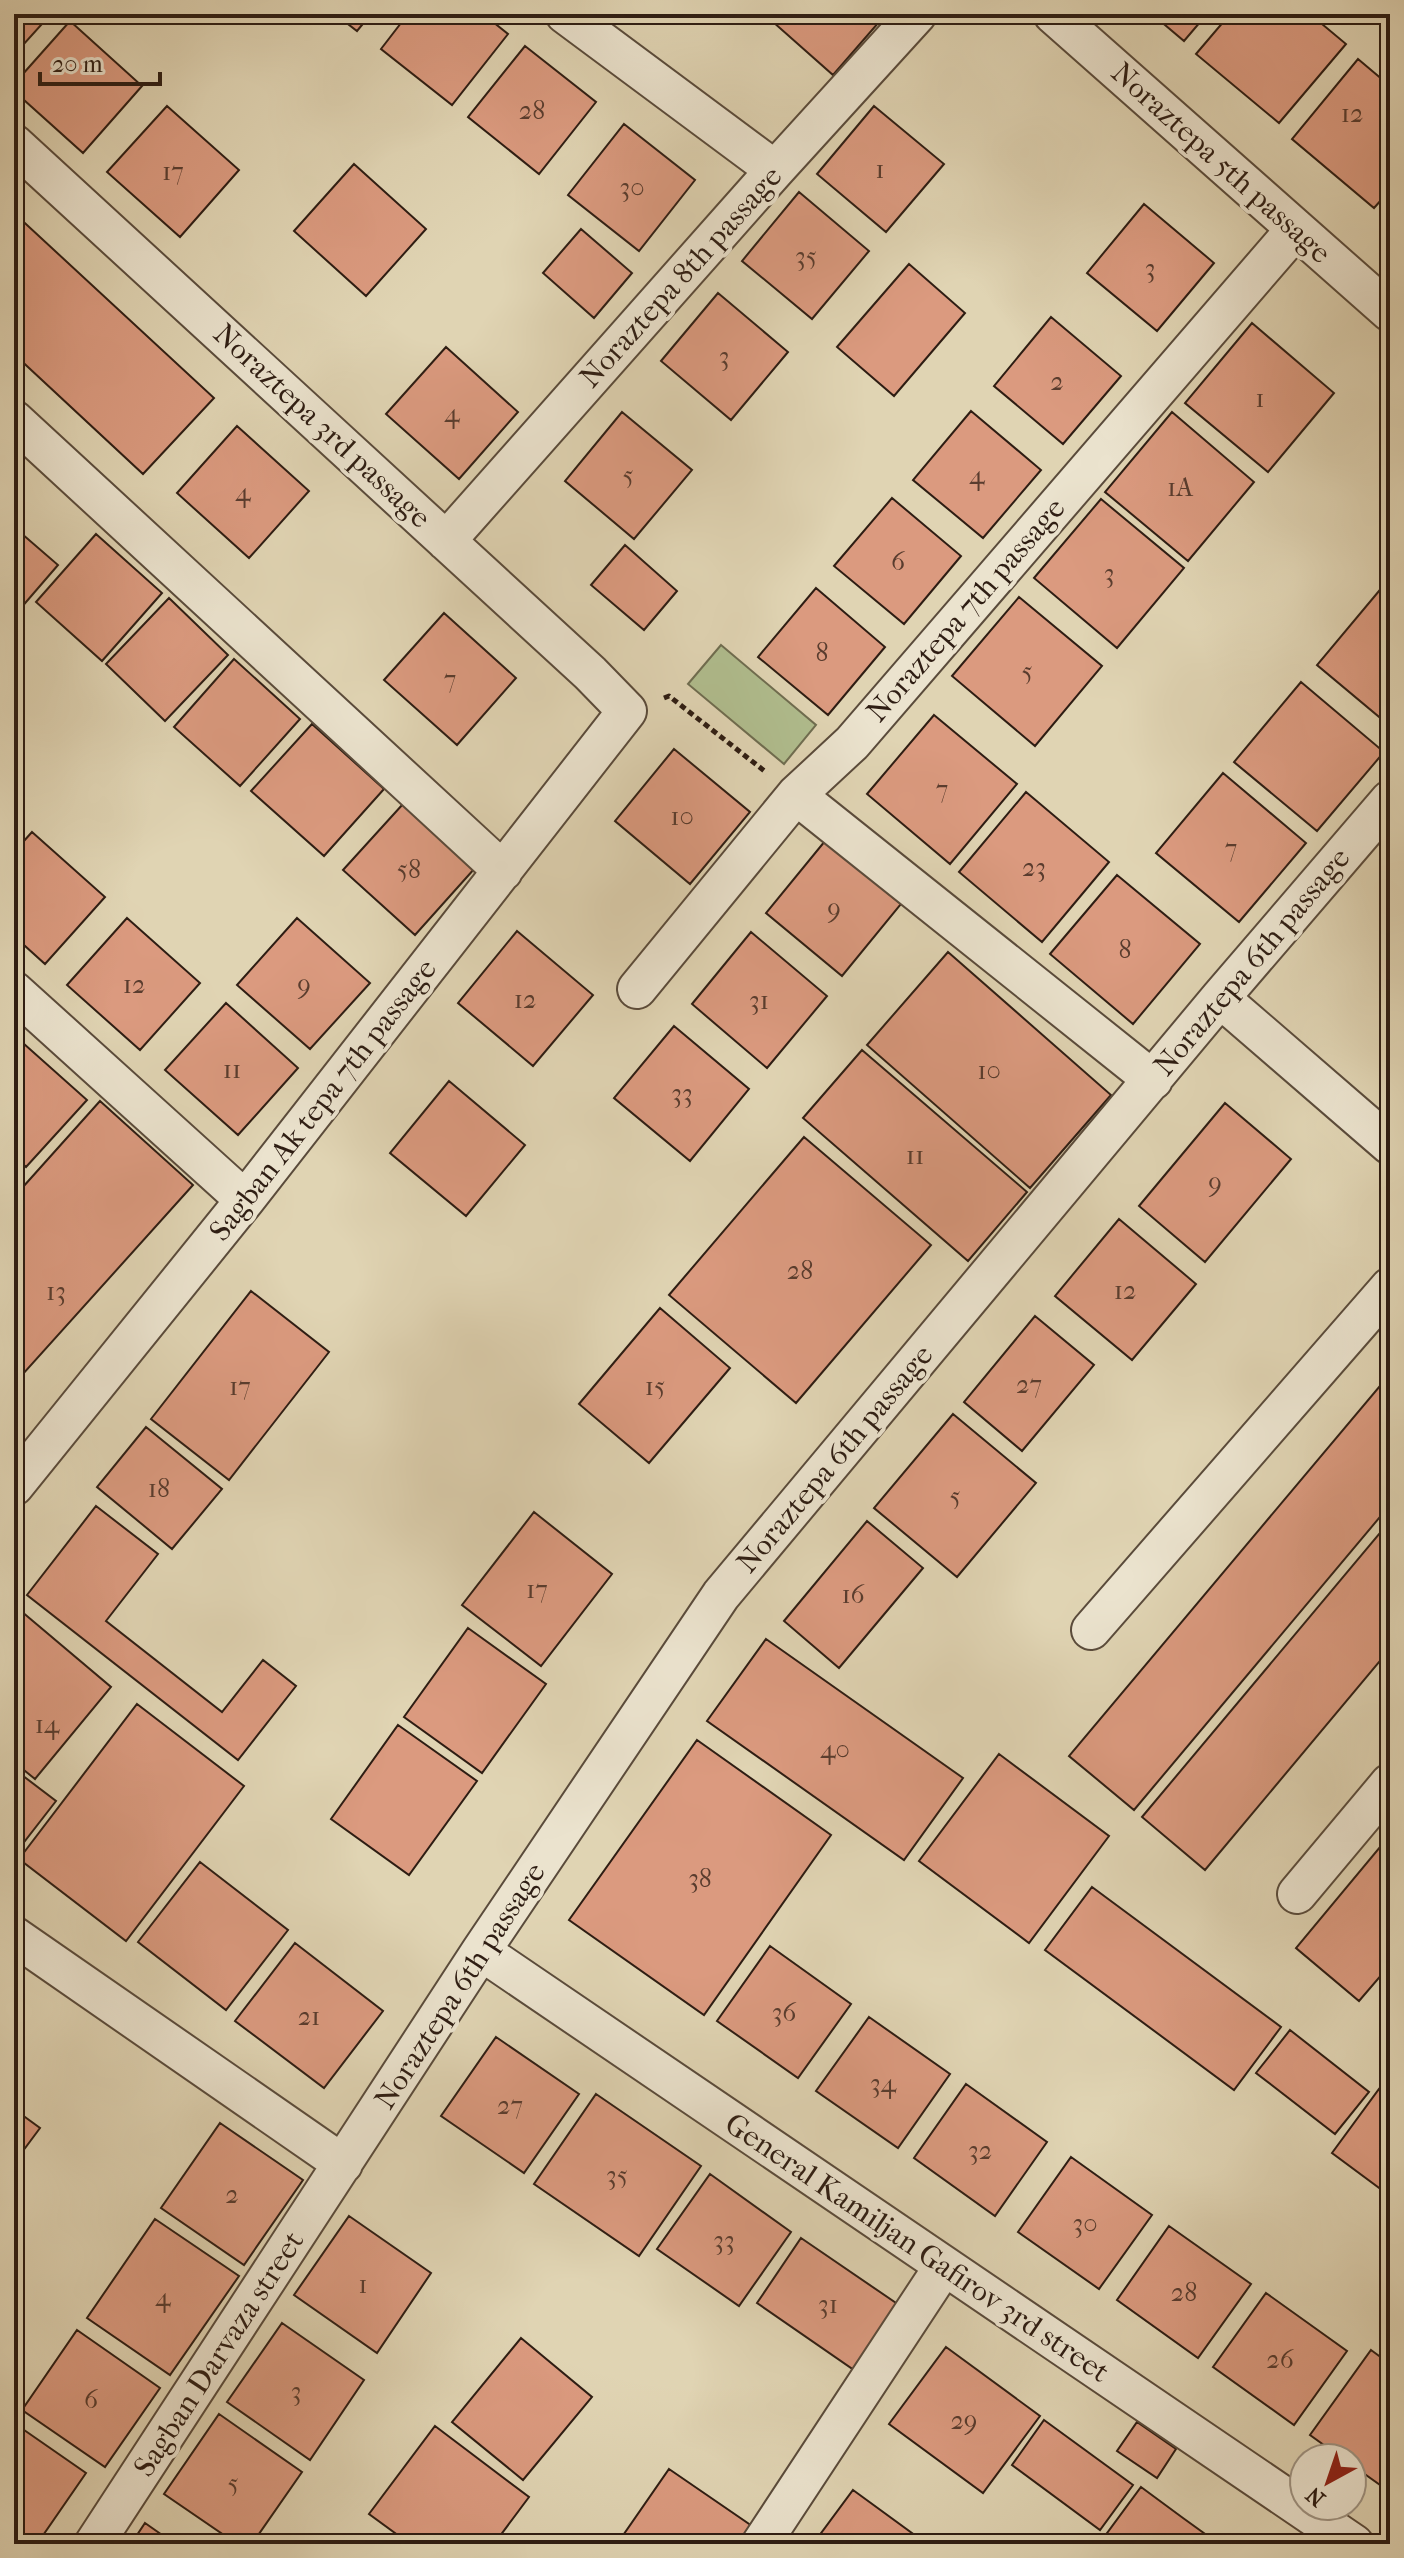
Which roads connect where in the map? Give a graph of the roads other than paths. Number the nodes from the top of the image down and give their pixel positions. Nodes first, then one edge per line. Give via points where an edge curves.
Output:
1 (565, 14) edge
2 (917, 14) edge
3 (1053, 14) edge
4 (14, 144) edge
5 (775, 170) junction
6 (1295, 230) junction
7 (1390, 312) edge
8 (14, 420) edge
9 (446, 541) junction
10 (627, 711) joint
11 (796, 795) junction
12 (1390, 800) edge
13 (503, 871) junction
14 (637, 989) dead end
15 (14, 991) edge
16 (1220, 998) junction
17 (1153, 1080) junction
18 (1390, 1145) edge
19 (245, 1200) junction
20 (1390, 1287) edge
21 (14, 1486) edge
22 (1091, 1630) dead end
23 (1390, 1783) edge
24 (1297, 1894) dead end
25 (14, 1936) edge
26 (481, 1951) junction
27 (343, 2164) junction
28 (944, 2266) junction
29 (94, 2544) edge
30 (761, 2544) edge
31 (1354, 2544) edge

1 - 5 street
2 - 5 street, Noraztepa 8th passage
3 - 6 street, Noraztepa 5th passage
4 - 9 street, Noraztepa 3rd passage
5 - 9 street, Noraztepa 8th passage
6 - 7 street, Noraztepa 5th passage
6 - 11 street, Noraztepa 7th passage via 852,743
8 - 13 street
9 - 10 street, Noraztepa 3rd passage
10 - 13 street, Sagban Ak tepa 7th passage
11 - 14 street, Noraztepa 7th passage
11 - 17 street
12 - 16 street, Noraztepa 6th passage
13 - 19 street, Sagban Ak tepa 7th passage
15 - 19 street
16 - 17 street, Noraztepa 6th passage
16 - 18 street
17 - 26 street, Noraztepa 6th passage via 721,1595
19 - 21 street, Sagban Ak tepa 7th passage
20 - 22 street
23 - 24 street
25 - 27 street
26 - 27 street, Noraztepa 6th passage
26 - 28 street, General Kamiljan Gafirov 3rd street
27 - 29 street, Sagban Darvaza street
28 - 30 street
28 - 31 street, General Kamiljan Gafirov 3rd street

